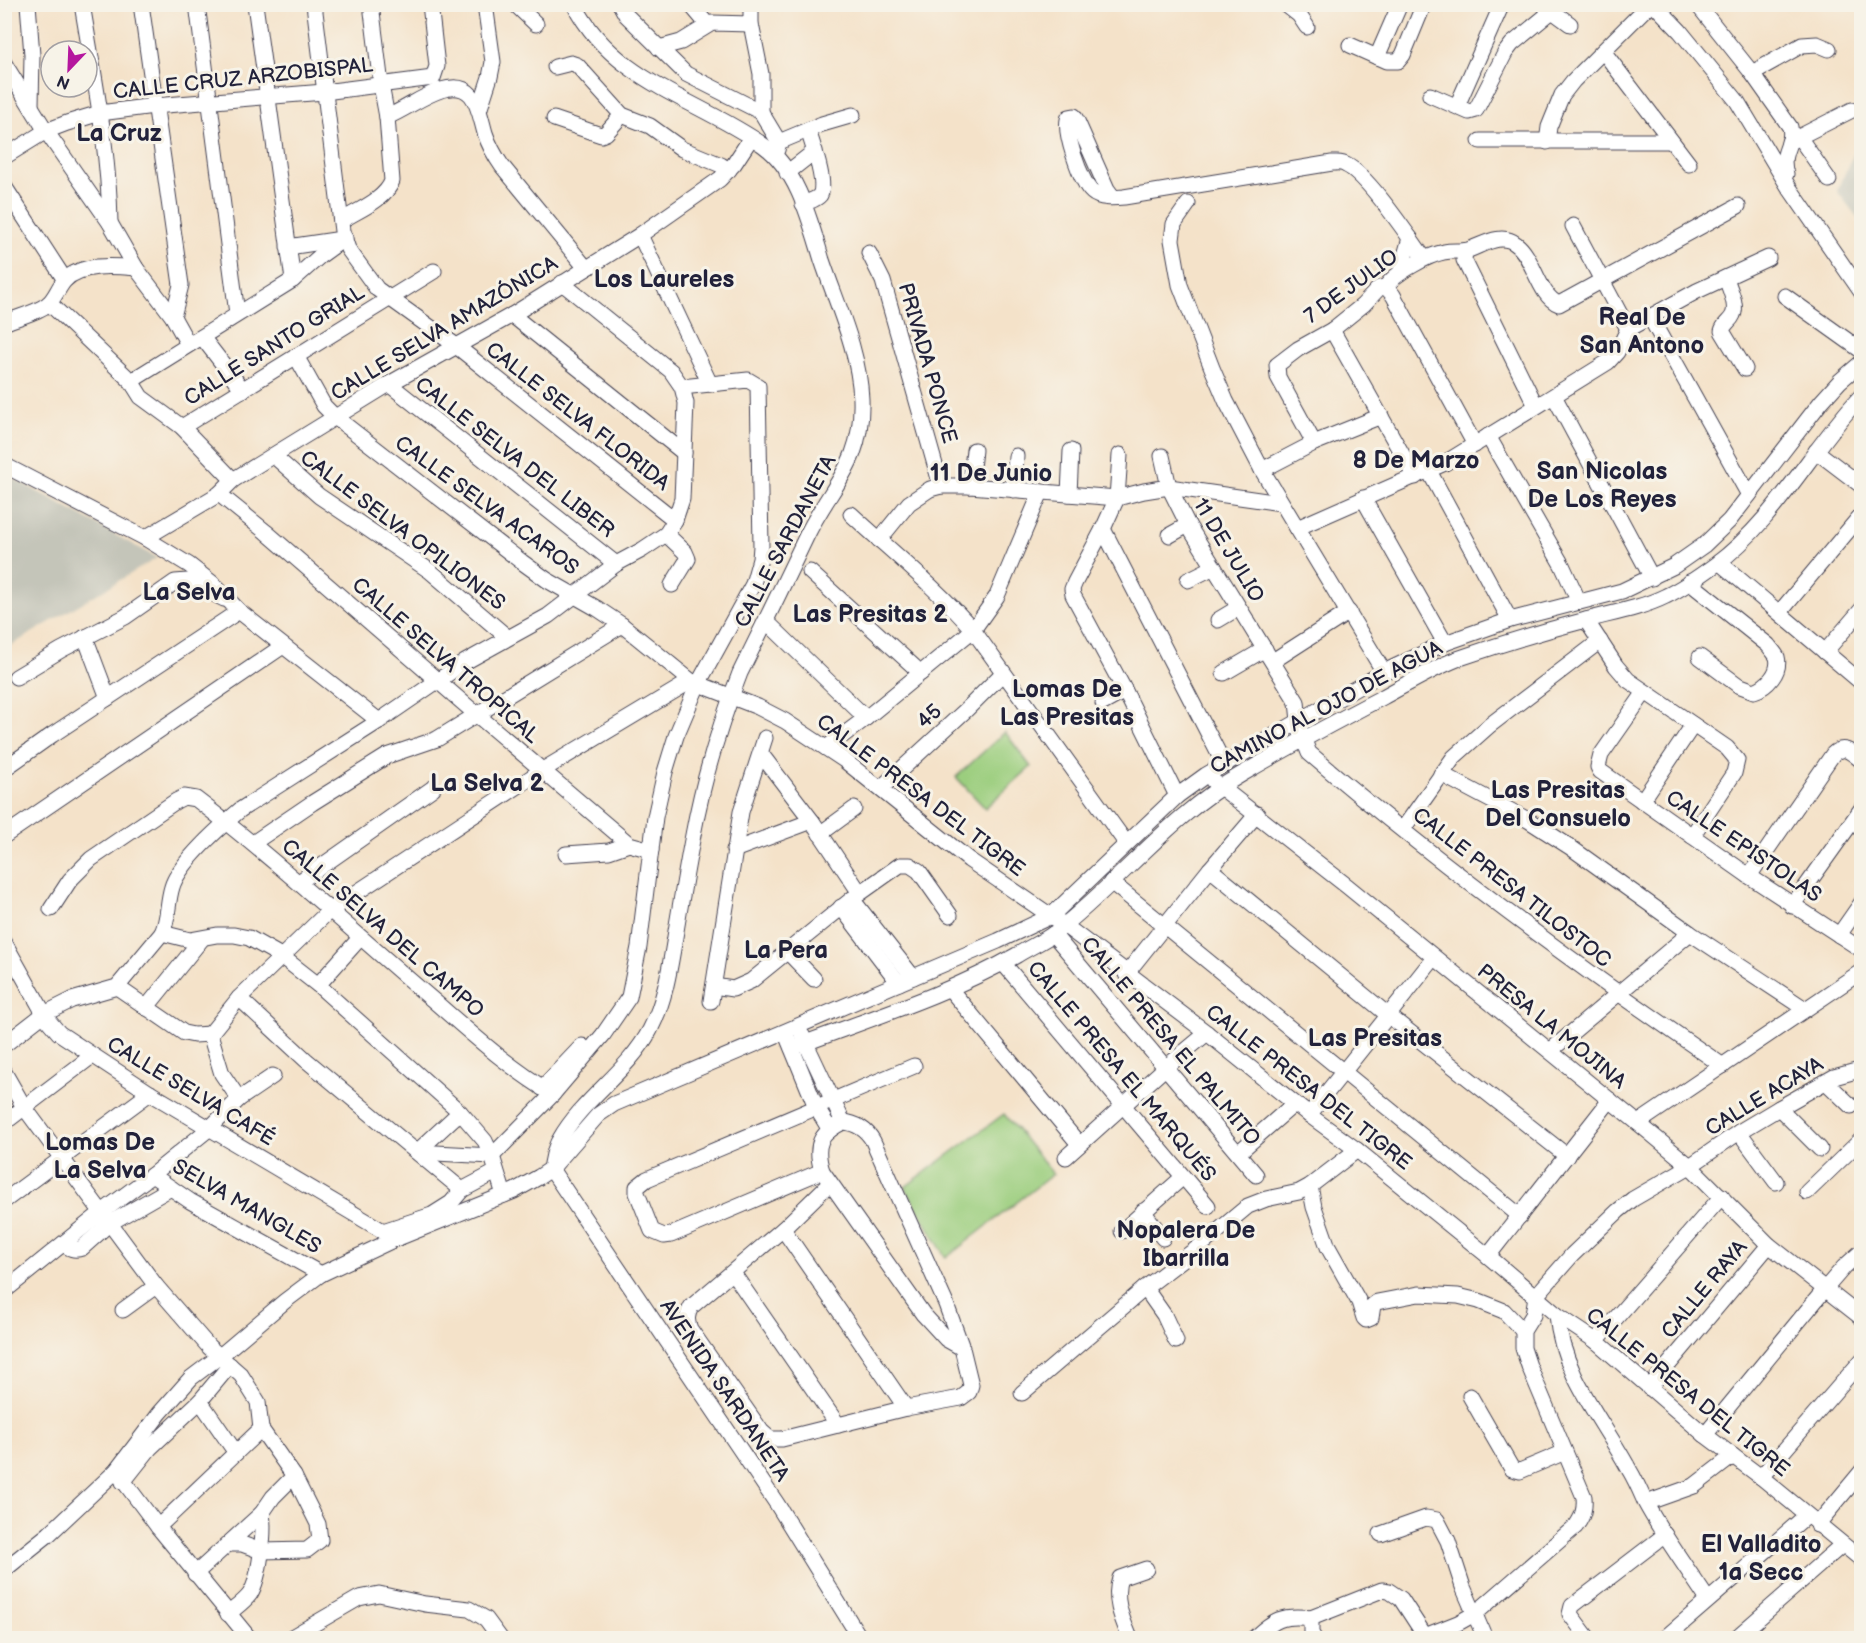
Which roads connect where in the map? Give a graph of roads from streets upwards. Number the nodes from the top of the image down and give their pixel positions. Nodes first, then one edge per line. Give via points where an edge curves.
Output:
1 (28, 4) edge
2 (82, 4) edge
3 (141, 4) edge
4 (197, 4) edge
5 (255, 4) edge
6 (314, 4) edge
7 (371, 4) edge
8 (430, 4) edge
9 (485, 4) edge
10 (515, 4) edge
11 (573, 4) edge
12 (620, 4) edge
13 (690, 4) edge
14 (751, 4) edge
15 (1285, 4) edge
16 (1400, 4) edge
17 (1424, 4) edge
18 (1502, 4) edge
19 (1652, 4) edge
20 (1697, 4) edge
21 (1548, 8) edge
22 (536, 24) dead end
23 (707, 24) junction
24 (751, 24) junction
25 (1570, 24) dead end
26 (1307, 27) dead end
27 (1350, 45) dead end
28 (659, 48) junction
29 (1829, 49) dead end
30 (1603, 51) junction
31 (33, 55) junction
32 (1377, 57) junction
33 (5, 64) edge
34 (555, 68) dead end
35 (1752, 73) junction
36 (410, 82) junction
37 (381, 85) junction
38 (324, 92) junction
39 (1430, 95) dead end
40 (267, 97) junction
41 (210, 102) junction
42 (413, 103) junction
43 (31, 105) junction
44 (154, 106) junction
45 (1457, 106) junction
46 (480, 108) junction
47 (1851, 110) dead end
48 (761, 112) junction
49 (100, 113) junction
50 (622, 115) junction
51 (853, 115) dead end
52 (387, 117) junction
53 (554, 119) dead end
54 (808, 130) junction
55 (46, 132) junction
56 (1794, 140) junction
57 (1480, 141) dead end
58 (1671, 141) junction
59 (1547, 142) junction
60 (747, 143) junction
61 (777, 149) junction
62 (815, 152) junction
63 (4, 157) edge
64 (1689, 164) dead end
65 (732, 167) junction
66 (787, 173) junction
67 (1828, 180) dead end
68 (4, 186) edge
69 (1788, 186) junction
70 (1113, 197) junction
71 (803, 204) junction
72 (1188, 204) dead end
73 (1738, 206) dead end
74 (341, 220) junction
75 (111, 223) junction
76 (1573, 226) dead end
77 (640, 235) junction
78 (1410, 238) junction
79 (346, 244) junction
80 (288, 247) junction
81 (1465, 251) junction
82 (869, 253) dead end
83 (1424, 258) junction
84 (1768, 258) dead end
85 (136, 268) junction
86 (586, 268) junction
87 (434, 271) dead end
88 (1400, 273) junction
89 (1726, 278) junction
90 (64, 280) junction
91 (293, 280) junction
92 (1601, 281) junction
93 (562, 283) junction
94 (1386, 287) junction
95 (1862, 293) edge
96 (1785, 296) dead end
97 (388, 298) junction
98 (49, 303) junction
99 (237, 314) junction
100 (512, 315) junction
101 (7, 317) edge
102 (173, 317) junction
103 (1650, 317) junction
104 (1628, 329) junction
105 (1332, 330) junction
106 (195, 340) junction
107 (455, 345) junction
108 (1862, 351) edge
109 (296, 356) junction
110 (1862, 362) edge
111 (1744, 369) dead end
112 (131, 381) junction
113 (389, 384) junction
114 (710, 384) junction
115 (682, 387) junction
116 (243, 390) junction
117 (1862, 395) edge
118 (1554, 396) junction
119 (1536, 406) junction
120 (1381, 416) junction
121 (335, 417) junction
122 (182, 428) junction
123 (1488, 436) junction
124 (1314, 443) junction
125 (1475, 445) junction
126 (974, 450) dead end
127 (1071, 451) dead end
128 (1816, 451) junction
129 (684, 453) junction
130 (1120, 455) dead end
131 (273, 456) junction
132 (1016, 456) dead end
133 (1162, 456) dead end
134 (4, 465) edge
135 (1262, 471) junction
136 (1422, 474) junction
137 (233, 480) junction
138 (941, 486) junction
139 (970, 486) junction
140 (1862, 486) edge
141 (1169, 487) junction
142 (1014, 490) junction
143 (1041, 492) junction
144 (219, 494) junction
145 (1069, 494) junction
146 (1749, 495) junction
147 (1117, 498) junction
148 (1363, 498) junction
149 (1281, 503) junction
150 (851, 514) dead end
151 (1862, 514) edge
152 (675, 520) junction
153 (1188, 525) junction
154 (1297, 528) junction
155 (1103, 529) junction
156 (666, 534) junction
157 (1170, 535) dead end
158 (145, 538) junction
159 (879, 540) junction
160 (1719, 562) junction
161 (616, 564) junction
162 (1214, 567) junction
163 (810, 572) dead end
164 (1652, 578) junction
165 (1188, 580) dead end
166 (1689, 582) junction
167 (672, 585) dead end
168 (575, 595) junction
169 (227, 601) junction
170 (1579, 602) junction
171 (1238, 608) junction
172 (1862, 609) edge
173 (239, 611) junction
174 (1349, 612) junction
175 (1780, 612) junction
176 (1218, 620) dead end
177 (1510, 620) junction
178 (1586, 620) junction
179 (766, 621) junction
180 (622, 626) junction
181 (972, 630) junction
182 (86, 637) junction
183 (507, 637) junction
184 (1600, 641) junction
185 (1445, 643) junction
186 (284, 646) junction
187 (1825, 652) junction
188 (1269, 655) junction
189 (1700, 657) dead end
190 (1384, 672) junction
191 (921, 673) junction
192 (1003, 673) junction
193 (1224, 673) dead end
194 (16, 677) dead end
195 (437, 680) junction
196 (1862, 683) edge
197 (698, 684) junction
198 (1125, 691) junction
199 (1644, 692) junction
200 (726, 693) junction
201 (108, 698) junction
202 (1103, 704) dead end
203 (476, 714) junction
204 (866, 718) junction
205 (1299, 720) junction
206 (379, 721) junction
207 (1693, 725) junction
208 (765, 738) dead end
209 (1303, 739) junction
210 (826, 748) junction
211 (761, 754) junction
212 (1862, 761) edge
213 (1224, 764) junction
214 (4, 769) edge
215 (541, 771) junction
216 (1442, 774) junction
217 (1206, 775) junction
218 (1220, 786) junction
219 (433, 788) dead end
220 (881, 788) junction
221 (1177, 796) junction
222 (1642, 801) junction
223 (1862, 807) edge
224 (854, 809) dead end
225 (1257, 814) junction
226 (226, 822) junction
227 (816, 828) junction
228 (1403, 829) junction
229 (6, 833) edge
230 (1692, 836) junction
231 (253, 843) junction
232 (1126, 843) junction
233 (629, 844) junction
234 (651, 850) junction
235 (734, 850) junction
236 (566, 854) dead end
237 (1210, 869) junction
238 (1749, 876) junction
239 (299, 882) junction
240 (1111, 882) junction
241 (851, 899) junction
242 (1862, 902) edge
243 (1792, 906) junction
244 (51, 909) dead end
245 (330, 910) junction
246 (950, 915) dead end
247 (1051, 915) junction
248 (1165, 927) junction
249 (1059, 929) junction
250 (162, 933) junction
251 (1690, 933) junction
252 (1839, 935) junction
253 (360, 938) junction
254 (201, 940) junction
255 (4, 942) edge
256 (1862, 950) edge
257 (787, 951) junction
258 (281, 956) junction
259 (1434, 958) junction
260 (1003, 963) junction
261 (1862, 971) edge
262 (1126, 974) junction
263 (814, 980) dead end
264 (906, 980) junction
265 (318, 985) junction
266 (117, 987) junction
267 (950, 989) junction
268 (1617, 994) junction
269 (239, 998) junction
270 (146, 1008) junction
271 (1805, 1009) junction
272 (44, 1014) junction
273 (1388, 1015) junction
274 (791, 1028) junction
275 (1207, 1033) junction
276 (210, 1034) junction
277 (4, 1045) edge
278 (799, 1046) junction
279 (1550, 1051) junction
280 (92, 1056) junction
281 (914, 1066) dead end
282 (1723, 1066) junction
283 (1165, 1068) junction
284 (1344, 1071) junction
285 (4, 1072) edge
286 (1862, 1072) edge
287 (273, 1076) dead end
288 (1826, 1082) junction
289 (548, 1091) junction
290 (150, 1093) junction
291 (239, 1099) junction
292 (832, 1100) junction
293 (1610, 1100) junction
294 (1294, 1104) junction
295 (1122, 1106) junction
296 (1851, 1106) dead end
297 (24, 1107) junction
298 (816, 1107) junction
299 (1779, 1108) junction
300 (460, 1112) junction
301 (1309, 1115) junction
302 (4, 1123) edge
303 (1638, 1123) junction
304 (836, 1126) junction
305 (210, 1128) junction
306 (1739, 1132) junction
307 (1862, 1139) edge
308 (1079, 1144) junction
309 (1820, 1149) dead end
310 (1357, 1150) junction
311 (417, 1152) junction
312 (1238, 1153) junction
313 (492, 1156) junction
314 (1567, 1156) junction
315 (62, 1157) junction
316 (1066, 1157) dead end
317 (1690, 1166) junction
318 (496, 1173) junction
319 (545, 1173) junction
320 (152, 1175) junction
321 (1256, 1175) dead end
322 (826, 1177) junction
323 (1183, 1177) junction
324 (1776, 1182) dead end
325 (1310, 1186) junction
326 (171, 1188) junction
327 (462, 1190) junction
328 (1807, 1192) dead end
329 (504, 1195) junction
330 (1722, 1196) junction
331 (4, 1201) edge
332 (1208, 1206) dead end
333 (1143, 1211) junction
334 (1520, 1216) junction
335 (106, 1218) junction
336 (783, 1229) junction
337 (1122, 1231) dead end
338 (388, 1236) junction
339 (1163, 1238) dead end
340 (1769, 1245) junction
341 (1862, 1251) edge
342 (1488, 1256) junction
343 (733, 1273) junction
344 (321, 1274) junction
345 (156, 1286) junction
346 (1145, 1288) junction
347 (7, 1289) dead end
348 (1825, 1289) junction
349 (1536, 1296) junction
350 (123, 1311) dead end
351 (1557, 1315) junction
352 (1862, 1318) edge
353 (1523, 1331) junction
354 (1176, 1341) dead end
355 (1596, 1341) junction
356 (962, 1348) junction
357 (1862, 1360) edge
358 (225, 1361) junction
359 (1649, 1388) junction
360 (1022, 1393) dead end
361 (1470, 1396) dead end
362 (200, 1401) junction
363 (906, 1408) junction
364 (837, 1425) junction
365 (261, 1429) junction
366 (1706, 1435) junction
367 (1565, 1452) junction
368 (236, 1453) junction
369 (1733, 1456) junction
370 (1862, 1472) edge
371 (119, 1477) junction
372 (1761, 1477) junction
373 (289, 1480) junction
374 (1646, 1503) junction
375 (262, 1513) junction
376 (1811, 1520) junction
377 (158, 1527) junction
378 (1381, 1534) dead end
379 (1665, 1535) junction
380 (230, 1544) junction
381 (1842, 1545) junction
382 (261, 1551) junction
383 (1862, 1560) edge
384 (1146, 1569) dead end
385 (4, 1570) edge
386 (195, 1574) junction
387 (1708, 1600) junction
388 (1476, 1613) junction
389 (228, 1614) junction
390 (1311, 1618) junction
391 (1423, 1637) edge
392 (249, 1638) edge
393 (290, 1638) edge
394 (500, 1638) edge
395 (860, 1638) edge
396 (1130, 1638) edge
397 (1254, 1638) edge
398 (1314, 1638) edge
399 (1485, 1638) edge
400 (1588, 1638) edge
401 (1665, 1638) edge
402 (1736, 1638) edge

1 - 31 street
2 - 49 street
3 - 44 street
4 - 41 street
5 - 40 street
6 - 38 street
7 - 37 street
8 - 36 street, CALLE CRUZ ARZOBISPAL via 437,66 433,78
9 - 46 street via 493,62
10 - 22 street
11 - 60 street, CALLE SARDANETA via 596,38 629,69
12 - 28 street
13 - 23 street
14 - 24 street
15 - 26 street
16 - 32 street
17 - 32 street via 1398,61
18 - 45 street
19 - 30 street
19 - 69 street via 1680,31 1737,101
20 - 35 street
21 - 25 street
21 - 45 street via 1505,53 1476,110 1469,112
23 - 24 street
23 - 28 street via 681,42
24 - 48 street via 761,74
27 - 32 street
28 - 48 street via 694,79
29 - 35 street via 1817,44 1802,45
30 - 58 street
30 - 59 street via 1562,95
31 - 33 street
31 - 43 street
33 - 43 street
34 - 50 street via 577,65
35 - 56 street via 1790,127
36 - 37 street, CALLE CRUZ ARZOBISPAL
36 - 42 street
37 - 38 street, CALLE CRUZ ARZOBISPAL
37 - 52 street
38 - 40 street, CALLE CRUZ ARZOBISPAL
38 - 74 street
39 - 45 street
40 - 41 street, CALLE CRUZ ARZOBISPAL
40 - 80 street
41 - 44 street, CALLE CRUZ ARZOBISPAL
41 - 99 street
42 - 46 street via 454,87 462,88
42 - 52 street
43 - 55 street
44 - 49 street, CALLE CRUZ ARZOBISPAL
44 - 102 street via 181,285
46 - 86 street via 485,133 501,166
47 - 56 street
48 - 61 street
49 - 55 street, CALLE CRUZ ARZOBISPAL
49 - 75 street
50 - 53 street via 601,135
50 - 65 street via 650,126 682,149
51 - 54 street
52 - 74 street via 392,172 389,189
54 - 61 street
54 - 62 street
55 - 63 street, CALLE CRUZ ARZOBISPAL
55 - 75 street
56 - 67 street
56 - 69 street via 1782,161
57 - 59 street
58 - 59 street
58 - 64 street
60 - 61 street, CALLE SARDANETA
60 - 65 street, CALLE SELVA AMAZÓNICA
61 - 66 street, CALLE SARDANETA
62 - 66 street
62 - 71 street via 822,186 816,199
65 - 77 street, CALLE SELVA AMAZÓNICA
66 - 71 street, CALLE SARDANETA
68 - 90 street
69 - 95 street
70 - 70 street via 1077,121 1074,116 1069,117 1066,124 1084,183 1092,193
70 - 78 street via 1343,163 1371,188
71 - 179 street, CALLE SARDANETA via 853,350 860,388 860,423 846,471 808,533
72 - 135 street via 1174,224 1172,240 1180,285 1212,368
73 - 92 street
74 - 79 street
75 - 85 street
76 - 92 street
77 - 86 street, CALLE SELVA AMAZÓNICA
77 - 114 street
78 - 83 street
78 - 88 street
79 - 80 street
79 - 91 street via 320,256
79 - 97 street, CALLE SELVA FLORIDA via 377,289
80 - 91 street
81 - 83 street, 7 DE JULIO
81 - 92 street, 7 DE JULIO via 1498,239 1517,244 1550,298 1559,304
81 - 119 street via 1464,260
82 - 138 street, PRIVADA PONCE via 883,281
83 - 88 street, 7 DE JULIO
84 - 89 street
85 - 90 street via 81,270
85 - 102 street
86 - 93 street, CALLE SELVA AMAZÓNICA
87 - 97 street, CALLE SANTO GRIAL
88 - 94 street, 7 DE JULIO
89 - 103 street
89 - 111 street via 1734,312 1722,331
90 - 98 street
91 - 99 street
92 - 104 street
93 - 100 street, CALLE SELVA AMAZÓNICA
93 - 115 street via 671,372
94 - 105 street, 7 DE JULIO via 1379,288
94 - 125 street via 1394,295
96 - 108 street
97 - 107 street, CALLE SELVA FLORIDA
97 - 109 street, CALLE SANTO GRIAL
98 - 101 street via 26,316
98 - 112 street
99 - 106 street
100 - 107 street, CALLE SELVA AMAZÓNICA
100 - 129 street
102 - 106 street
103 - 104 street
103 - 146 street
104 - 118 street via 1608,362
105 - 120 street
105 - 124 street, 7 DE JULIO via 1298,349 1276,369
106 - 112 street
106 - 116 street
107 - 113 street, CALLE SELVA AMAZÓNICA
107 - 152 street, CALLE SELVA FLORIDA
109 - 116 street, CALLE SANTO GRIAL
109 - 121 street, CALLE SELVA ACAROS via 324,406
110 - 146 street, CAMINO AL OJO DE AGUA via 1821,402
112 - 122 street via 141,397
113 - 121 street, CALLE SELVA AMAZÓNICA
113 - 161 street, CALLE SELVA DEL LIBER
114 - 115 street
114 - 197 street via 748,380 756,383 759,390 760,559 753,584
115 - 129 street via 686,403
116 - 122 street, CALLE SANTO GRIAL
117 - 128 street, CAMINO AL OJO DE AGUA
118 - 119 street
118 - 164 street
119 - 123 street
120 - 124 street
120 - 136 street
121 - 131 street, CALLE SELVA AMAZÓNICA
121 - 168 street, CALLE SELVA ACAROS via 522,562
122 - 137 street
123 - 125 street
123 - 170 street
124 - 135 street
125 - 136 street
126 - 139 street
127 - 145 street
128 - 140 street
128 - 160 street, CAMINO AL OJO DE AGUA via 1768,514
129 - 152 street via 682,499
130 - 147 street
131 - 137 street, CALLE SELVA AMAZÓNICA
131 - 183 street, CALLE SELVA OPILIONES via 327,502 430,571
132 - 142 street
133 - 141 street, 11 DE JULIO
134 - 158 street
135 - 149 street
136 - 148 street
136 - 177 street
137 - 144 street, CALLE SELVA AMAZÓNICA
138 - 139 street
138 - 159 street via 909,503
139 - 142 street
141 - 147 street
141 - 149 street
141 - 153 street, 11 DE JULIO
142 - 143 street
143 - 145 street
143 - 181 street via 997,596
144 - 158 street, CALLE SELVA AMAZÓNICA
144 - 195 street, CALLE SELVA TROPICAL
145 - 147 street
146 - 164 street, CAMINO AL OJO DE AGUA via 1704,545
147 - 155 street
148 - 154 street
148 - 185 street
149 - 154 street
150 - 159 street
151 - 175 street
152 - 156 street
153 - 157 street
153 - 162 street, 11 DE JULIO
154 - 174 street
155 - 198 street via 1072,590
155 - 213 street
156 - 161 street
156 - 167 street via 687,556 687,563
158 - 169 street via 189,565
159 - 181 street
160 - 166 street, CAMINO AL OJO DE AGUA
160 - 175 street
161 - 168 street
162 - 165 street
162 - 171 street, 11 DE JULIO
163 - 191 street
164 - 170 street, CAMINO AL OJO DE AGUA
166 - 178 street, CAMINO AL OJO DE AGUA via 1665,597
166 - 189 street via 1768,645 1777,658 1777,666 1774,676 1754,692
168 - 180 street, CALLE SELVA ACAROS
168 - 183 street via 548,616
169 - 173 street
169 - 182 street via 188,582 175,582 125,617
170 - 177 street, CAMINO AL OJO DE AGUA
171 - 176 street
171 - 188 street, 11 DE JULIO
172 - 187 street
173 - 186 street
173 - 201 street
174 - 188 street
174 - 190 street
175 - 187 street
177 - 185 street, CAMINO AL OJO DE AGUA
178 - 184 street
178 - 209 street, CAMINO AL OJO DE AGUA via 1453,661
179 - 200 street, CALLE SARDANETA
179 - 204 street
180 - 197 street, CALLE SELVA ACAROS
180 - 203 street
181 - 191 street
181 - 192 street
182 - 194 street
182 - 201 street
183 - 195 street
184 - 199 street via 1628,680
184 - 216 street via 1466,745
185 - 190 street, CAMINO AL OJO DE AGUA
186 - 206 street
186 - 229 street
187 - 196 street
188 - 193 street
188 - 205 street, 11 DE JULIO via 1297,702
190 - 205 street, CAMINO AL OJO DE AGUA
191 - 204 street
192 - 220 street, 45
192 - 232 street
195 - 203 street, CALLE SELVA TROPICAL
195 - 206 street
197 - 200 street, CALLE PRESA DEL TIGRE
197 - 215 street
197 - 234 street via 664,772
198 - 202 street
198 - 221 street
199 - 207 street
199 - 222 street, CALLE EPISTOLAS via 1601,754 1598,767
200 - 210 street, CALLE PRESA DEL TIGRE via 785,721
200 - 319 street, CALLE SARDANETA via 657,1016 639,1048 560,1138
201 - 214 street
203 - 215 street, CALLE SELVA TROPICAL
203 - 231 street via 437,739 387,756
204 - 210 street
205 - 209 street, CALLE PRESA TILOSTOC
205 - 213 street, CAMINO AL OJO DE AGUA
206 - 226 street
207 - 222 street
207 - 230 street via 1727,748 1737,760 1734,772
208 - 211 street
209 - 218 street, CAMINO AL OJO DE AGUA
209 - 228 street, CALLE PRESA TILOSTOC via 1309,753
210 - 220 street, CALLE PRESA DEL TIGRE
211 - 227 street
211 - 235 street via 741,812
212 - 238 street via 1844,748 1833,754
213 - 217 street, CAMINO AL OJO DE AGUA
215 - 233 street, CALLE SELVA TROPICAL
215 - 245 street
216 - 228 street
216 - 251 street via 1528,820
217 - 218 street, PRESA LA MOJINA
217 - 221 street, CAMINO AL OJO DE AGUA
218 - 225 street, PRESA LA MOJINA
218 - 240 street, CAMINO AL OJO DE AGUA via 1169,826
219 - 239 street
220 - 247 street, CALLE PRESA DEL TIGRE via 969,860
221 - 232 street, CAMINO AL OJO DE AGUA
222 - 230 street, CALLE EPISTOLAS
223 - 243 street
224 - 227 street
225 - 237 street
225 - 259 street, PRESA LA MOJINA
226 - 231 street, CALLE SELVA DEL CAMPO
226 - 244 street, CALLE SELVA DEL CAMPO via 196,799 184,797 91,859 70,880
226 - 250 street via 178,874
227 - 235 street
227 - 241 street
228 - 268 street, CALLE PRESA TILOSTOC
230 - 238 street, CALLE EPISTOLAS
231 - 239 street, CALLE SELVA DEL CAMPO
232 - 247 street, CAMINO AL OJO DE AGUA
233 - 234 street, CALLE SELVA TROPICAL
233 - 236 street via 609,851
234 - 289 street via 629,997 603,1035
235 - 257 street via 712,994 742,987
237 - 248 street
237 - 273 street
238 - 243 street, CALLE EPISTOLAS
239 - 245 street, CALLE SELVA DEL CAMPO
240 - 248 street
240 - 249 street, CAMINO AL OJO DE AGUA
241 - 246 street via 900,865 910,865 920,871
241 - 257 street
241 - 264 street
242 - 252 street
243 - 252 street, CALLE EPISTOLAS
245 - 253 street, CALLE SELVA DEL CAMPO
245 - 258 street
247 - 249 street, CALLE PRESA DEL TIGRE
247 - 264 street, CAMINO AL OJO DE AGUA
248 - 262 street
248 - 284 street
249 - 260 street, CAMINO AL OJO DE AGUA
249 - 262 street, CALLE PRESA DEL TIGRE
249 - 283 street, CALLE PRESA EL PALMITO
250 - 254 street
250 - 266 street
251 - 268 street
251 - 271 street
252 - 256 street, CALLE EPISTOLAS
253 - 265 street
253 - 289 street, CALLE SELVA DEL CAMPO via 513,1069
254 - 258 street via 218,935 249,938
254 - 270 street
255 - 272 street, CALLE SELVA CAFÉ
257 - 263 street
258 - 265 street
258 - 269 street
259 - 273 street
259 - 279 street, PRESA LA MOJINA
260 - 267 street, CAMINO AL OJO DE AGUA
260 - 295 street, CALLE PRESA EL MARQUÉS
261 - 271 street
262 - 275 street, CALLE PRESA DEL TIGRE
264 - 274 street, CAMINO AL OJO DE AGUA
265 - 300 street
266 - 270 street
266 - 272 street via 72,1000
267 - 278 street, CAMINO AL OJO DE AGUA
267 - 308 street
268 - 279 street
268 - 282 street, CALLE PRESA TILOSTOC
269 - 276 street
269 - 311 street via 306,1060
270 - 276 street via 184,1033
271 - 282 street
272 - 277 street
272 - 280 street, CALLE SELVA CAFÉ via 59,1033
273 - 284 street
273 - 314 street
274 - 278 street
274 - 319 street, CAMINO AL OJO DE AGUA via 614,1104 598,1115
275 - 283 street
275 - 294 street, CALLE PRESA DEL TIGRE
276 - 291 street via 222,1074
278 - 292 street
278 - 298 street
279 - 293 street, PRESA LA MOJINA
280 - 290 street, CALLE SELVA CAFÉ
280 - 297 street
281 - 292 street
282 - 303 street
283 - 295 street
283 - 312 street, CALLE PRESA EL PALMITO
284 - 301 street
284 - 334 street
285 - 297 street
286 - 288 street, CALLE ACAYA
287 - 291 street
288 - 296 street
288 - 299 street, CALLE ACAYA
289 - 313 street
290 - 305 street, CALLE SELVA CAFÉ
290 - 315 street
291 - 305 street
292 - 298 street
292 - 304 street
293 - 303 street, PRESA LA MOJINA
293 - 314 street
294 - 301 street, CALLE PRESA DEL TIGRE
294 - 312 street
295 - 308 street
295 - 323 street, CALLE PRESA EL MARQUÉS
297 - 302 street
297 - 315 street
298 - 304 street
298 - 322 street via 647,1179 637,1187 637,1193 652,1231 664,1236
299 - 306 street, CALLE ACAYA
299 - 309 street
300 - 311 street
300 - 313 street via 485,1140
301 - 310 street, CALLE PRESA DEL TIGRE
303 - 317 street, PRESA LA MOJINA
304 - 322 street via 820,1140 819,1160
304 - 356 street via 859,1126 873,1141
305 - 320 street
305 - 338 street, CALLE SELVA CAFÉ
306 - 317 street, CALLE ACAYA
306 - 324 street
307 - 328 street
308 - 316 street
310 - 325 street
310 - 342 street, CALLE PRESA DEL TIGRE
311 - 313 street
311 - 327 street
312 - 321 street, CALLE PRESA EL PALMITO
313 - 318 street
314 - 334 street
315 - 331 street
315 - 335 street
317 - 330 street, PRESA LA MOJINA
317 - 349 street, CALLE ACAYA via 1618,1211
318 - 327 street
318 - 329 street
319 - 329 street, CAMINO AL OJO DE AGUA
319 - 395 street, AVENIDA SARDANETA via 777,1504
320 - 326 street, SELVA MANGLES
320 - 335 street
322 - 336 street
322 - 356 street via 923,1314 946,1339
323 - 332 street, CALLE PRESA EL MARQUÉS
323 - 333 street
325 - 346 street via 1248,1206
325 - 353 street via 1328,1247 1366,1320 1371,1318 1377,1302 1419,1294 1458,1296 1504,1311
326 - 335 street
326 - 344 street, SELVA MANGLES
327 - 338 street via 432,1215
329 - 338 street, CAMINO AL OJO DE AGUA via 432,1226
330 - 340 street, PRESA LA MOJINA
330 - 355 street
333 - 337 street
333 - 339 street
334 - 342 street
335 - 345 street
335 - 347 street via 63,1244
336 - 343 street
336 - 363 street
338 - 344 street
340 - 348 street, PRESA LA MOJINA
340 - 359 street, CALLE RAYA
341 - 348 street
342 - 349 street, CALLE PRESA DEL TIGRE
343 - 364 street
343 - 364 street via 691,1307 687,1314 690,1329 766,1436 782,1439
344 - 358 street via 285,1301
345 - 350 street
345 - 358 street
346 - 354 street
346 - 360 street
348 - 352 street, PRESA LA MOJINA
348 - 366 street
349 - 351 street, CALLE PRESA DEL TIGRE
349 - 353 street via 1533,1315
351 - 355 street, CALLE PRESA DEL TIGRE
351 - 374 street via 1560,1340 1573,1373
353 - 367 street via 1529,1366
355 - 359 street, CALLE PRESA DEL TIGRE
356 - 363 street via 971,1386 966,1395
357 - 372 street
358 - 362 street
358 - 365 street via 241,1376 258,1402
358 - 371 street via 191,1378 160,1413
359 - 366 street, CALLE PRESA DEL TIGRE
361 - 367 street via 1512,1469 1520,1470
362 - 368 street
362 - 371 street
363 - 364 street
365 - 368 street
365 - 373 street
366 - 369 street, CALLE PRESA DEL TIGRE
367 - 388 street via 1584,1497 1582,1516 1576,1526
368 - 377 street
369 - 372 street, CALLE PRESA DEL TIGRE
369 - 374 street via 1694,1486
370 - 376 street
371 - 377 street
371 - 385 street
372 - 376 street, CALLE PRESA DEL TIGRE
373 - 375 street
373 - 382 street via 318,1524 320,1540 307,1550
374 - 379 street
375 - 380 street
375 - 382 street
376 - 381 street, CALLE PRESA DEL TIGRE
376 - 387 street
377 - 386 street
378 - 388 street via 1426,1518 1437,1520
379 - 387 street
379 - 400 street via 1572,1606 1570,1614
380 - 382 street
380 - 386 street
381 - 383 street, CALLE PRESA DEL TIGRE
381 - 402 street
382 - 389 street via 251,1592
384 - 396 street via 1120,1578 1117,1587 1119,1611
386 - 389 street
387 - 401 street
388 - 391 street
388 - 399 street
389 - 392 street
390 - 391 street via 1382,1590 1389,1591 1401,1599
390 - 397 street via 1284,1617
390 - 398 street
393 - 394 street via 358,1598 379,1594 469,1609 486,1619

